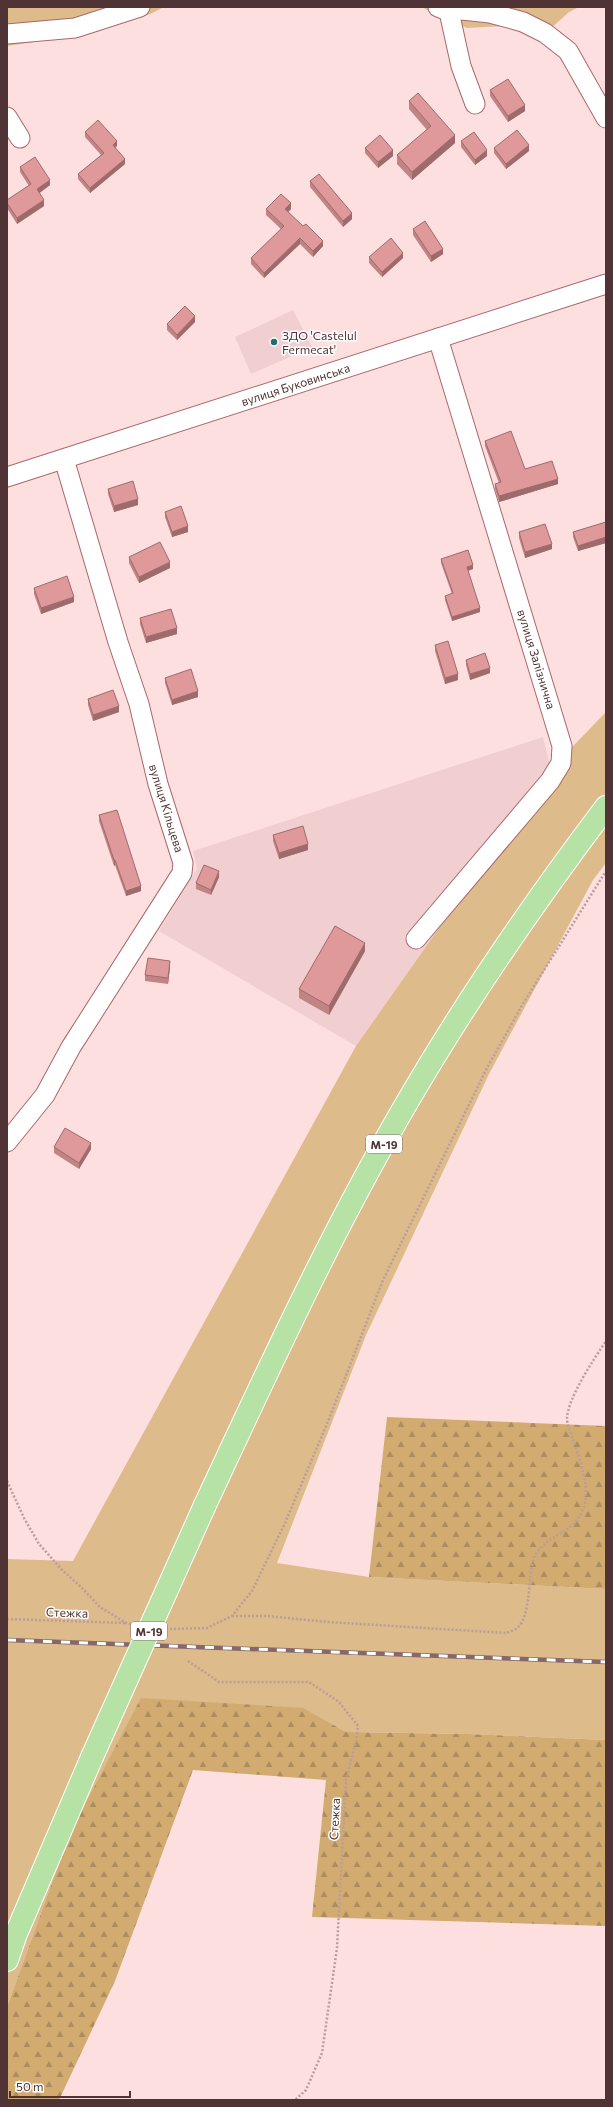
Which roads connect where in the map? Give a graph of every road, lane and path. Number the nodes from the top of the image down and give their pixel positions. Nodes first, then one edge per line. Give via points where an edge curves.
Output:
1 (140, 7) edge
2 (445, 8) edge
3 (7, 34) edge
4 (475, 104) dead end
5 (7, 117) edge
6 (606, 118) edge
7 (20, 138) dead end
8 (606, 284) edge
9 (438, 338) junction
10 (64, 459) junction
11 (7, 477) edge
12 (606, 807) edge
13 (606, 871) edge
14 (416, 939) dead end
15 (7, 1142) edge
16 (606, 1341) edge
17 (7, 1481) edge
18 (232, 1616) junction
19 (7, 1619) edge
20 (126, 1623) junction
21 (133, 1624) dead end
22 (169, 1629) dead end
23 (188, 1661) dead end
24 (7, 1960) edge
25 (295, 2100) edge

1 - 3 street via 75,28
2 - 4 street via 461,66
2 - 6 street via 490,13 523,22 545,32 568,50
5 - 7 street
8 - 9 street, вулиця Буковинська
9 - 10 street, вулиця Буковинська
9 - 14 street, вулиця Залізнична via 548,694 562,752 561,763 550,781
10 - 11 street, вулиця Буковинська
10 - 15 street, вулиця Кільцева via 139,704 158,784 184,863 182,873 70,1046 45,1095
12 - 24 highway, М-19, bridge via 477,989 409,1100 362,1184 299,1307 205,1505 92,1757
13 - 18 path via 521,1007 487,1068 383,1280 285,1523 252,1591
16 - 18 path via 569,1405 567,1420 585,1482 585,1502 579,1517 565,1532 549,1540 534,1557 526,1613 518,1628 506,1633 343,1624 267,1616
17 - 20 path via 39,1544 100,1607
18 - 22 path via 207,1628
19 - 20 path, Стежка
20 - 21 path, Стежка
23 - 25 path, Стежка via 219,1682 309,1682 339,1702 358,1726 346,1779 337,1948 322,2053 306,2090

